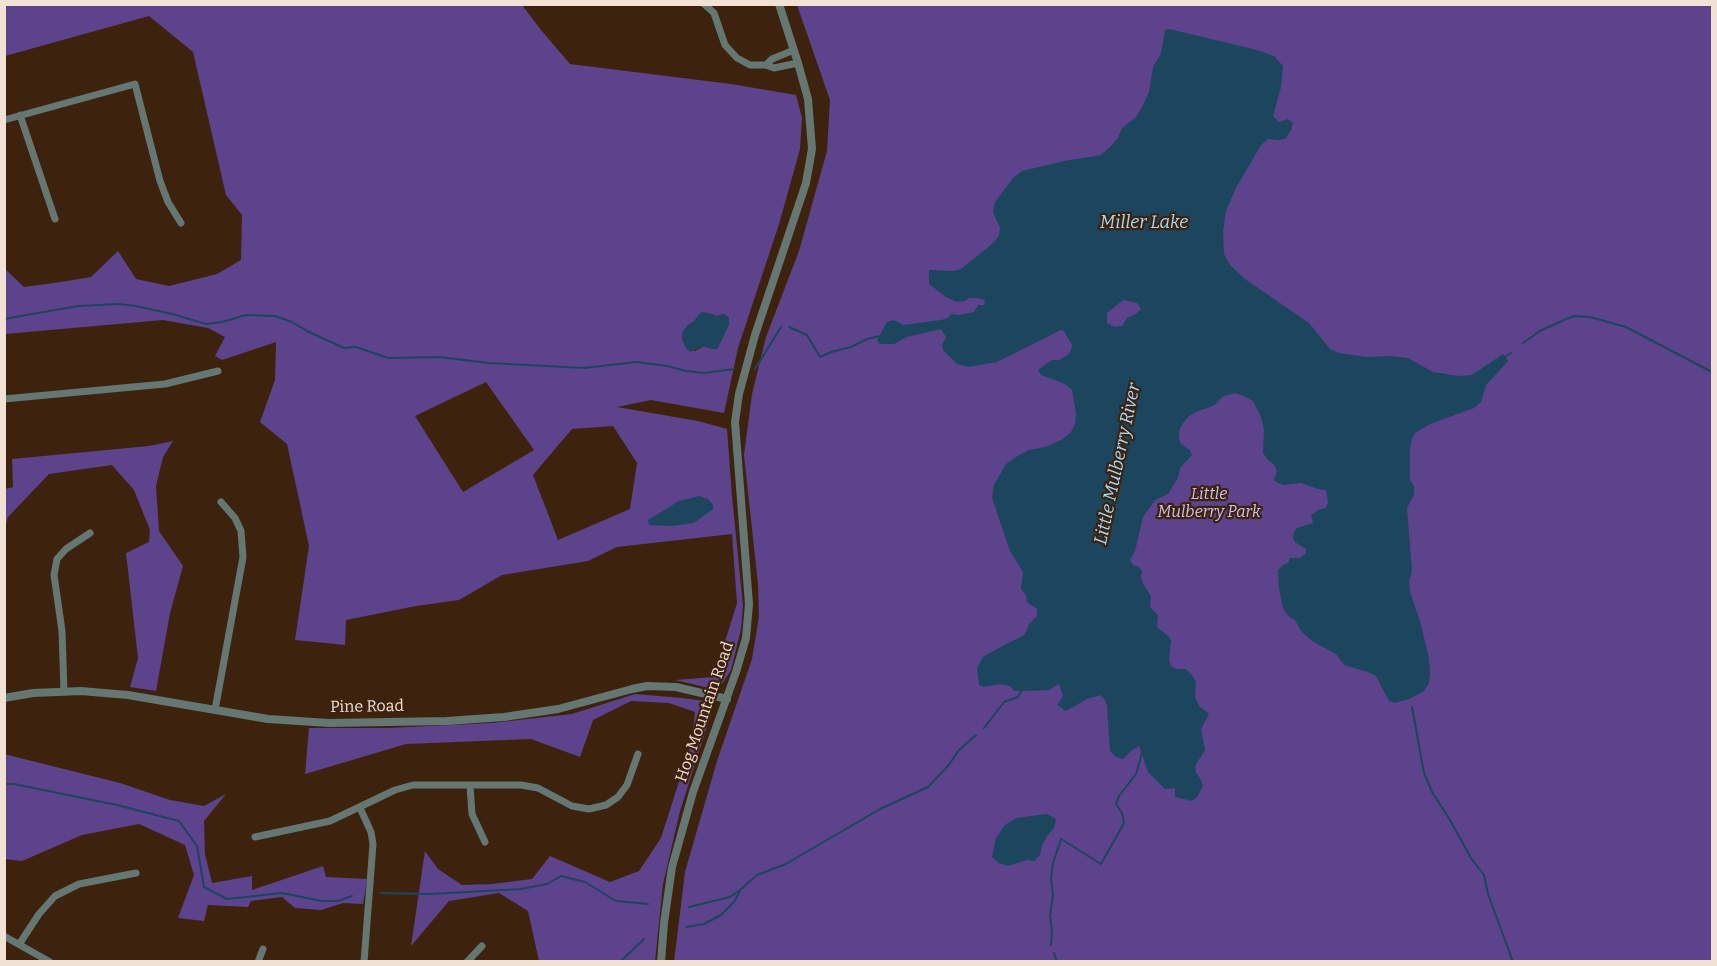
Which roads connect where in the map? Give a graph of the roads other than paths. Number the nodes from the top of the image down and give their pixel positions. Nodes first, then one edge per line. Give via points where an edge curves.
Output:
1 (704, 4) edge
2 (779, 4) edge
3 (794, 50) junction
4 (798, 63) junction
5 (766, 65) junction
6 (20, 116) junction
7 (4, 120) edge
8 (55, 219) dead end
9 (181, 223) dead end
10 (218, 371) dead end
11 (4, 399) edge
12 (220, 502) dead end
13 (90, 533) dead end
14 (64, 692) junction
15 (4, 698) edge
16 (727, 699) junction
17 (215, 710) junction
18 (638, 754) dead end
19 (470, 786) junction
20 (360, 808) junction
21 (255, 837) dead end
22 (485, 842) dead end
23 (136, 873) dead end
24 (4, 936) edge
25 (20, 943) junction
26 (482, 946) dead end
27 (263, 949) dead end
28 (50, 962) edge
29 (258, 962) edge
30 (364, 962) edge
31 (467, 962) edge
32 (661, 962) edge

1 - 5 street via 714,13 725,45 737,58 750,65
2 - 3 street, Hog Mountain Road
3 - 4 street, Hog Mountain Road
3 - 5 street
4 - 5 street via 774,68
4 - 16 street, Hog Mountain Road via 808,99 812,149 802,193 742,379 735,422 749,604 746,638
6 - 7 street
6 - 8 street
6 - 9 street via 135,84 160,181
10 - 11 street via 165,384
12 - 17 street via 241,531 243,557
13 - 14 street via 66,549 57,560 54,575 62,632
14 - 15 street, Pine Road
14 - 17 street, Pine Road via 128,695
16 - 17 street, Pine Road via 676,687 647,686 558,709 504,717 369,723 268,719
16 - 32 street, Hog Mountain Road via 693,792 672,867
18 - 19 street via 627,785 618,797 589,809 572,806 538,788
19 - 20 street via 413,785
19 - 22 street via 472,814
20 - 21 street via 330,820
20 - 30 street via 374,844
23 - 25 street via 79,884 55,896
24 - 25 street
25 - 28 street
26 - 31 street
27 - 29 street

